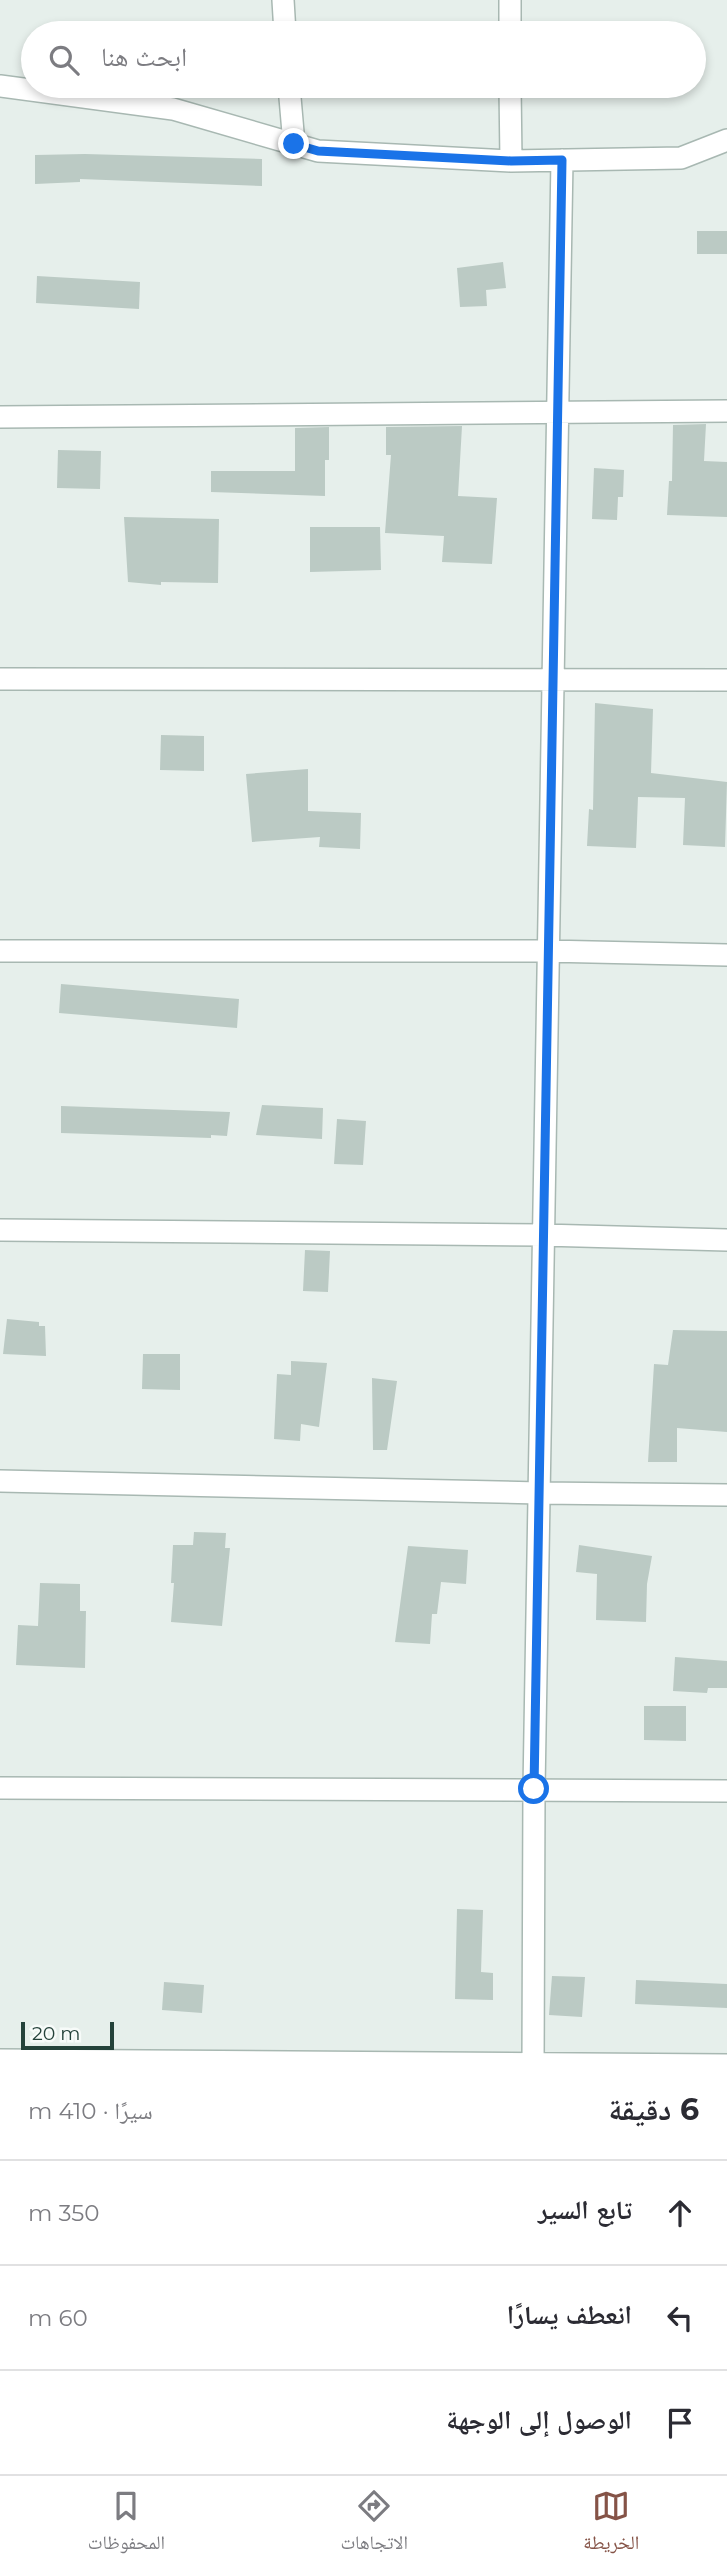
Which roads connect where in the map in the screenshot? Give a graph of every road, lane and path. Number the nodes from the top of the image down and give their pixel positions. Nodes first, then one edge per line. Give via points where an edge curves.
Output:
1 (283, 0) edge
2 (510, 0) edge
3 (284, 21) edge
4 (510, 21) edge
5 (0, 86) edge
6 (21, 89) edge
7 (94, 98) edge
8 (290, 98) edge
9 (510, 98) edge
10 (727, 140) edge
11 (294, 144) junction
12 (562, 160) junction
13 (511, 161) junction
14 (556, 411) junction
15 (727, 411) edge
16 (0, 417) edge
17 (0, 679) edge
18 (552, 680) junction
19 (727, 680) edge
20 (0, 951) edge
21 (547, 951) junction
22 (727, 955) edge
23 (0, 1230) edge
24 (543, 1235) junction
25 (727, 1240) edge
26 (0, 1481) edge
27 (539, 1493) junction
28 (727, 1494) edge
29 (0, 1788) edge
30 (534, 1789) junction
31 (727, 1791) edge
32 (0, 2060) edge
33 (533, 2065) edge
34 (727, 2065) edge

1 - 3 street
2 - 4 street
5 - 6 street
7 - 11 street via 173,108
8 - 11 street
9 - 13 street
10 - 12 street via 681,158
11 - 13 street via 318,151
12 - 13 street
12 - 14 street
14 - 15 street
14 - 16 street
14 - 18 street
17 - 18 street
18 - 19 street
18 - 21 street
20 - 21 street
21 - 22 street
21 - 24 street
23 - 24 street
24 - 25 street
24 - 27 street
26 - 27 street
27 - 28 street
27 - 30 street
29 - 30 street
30 - 31 street
30 - 33 street
32 - 33 street
33 - 34 street

